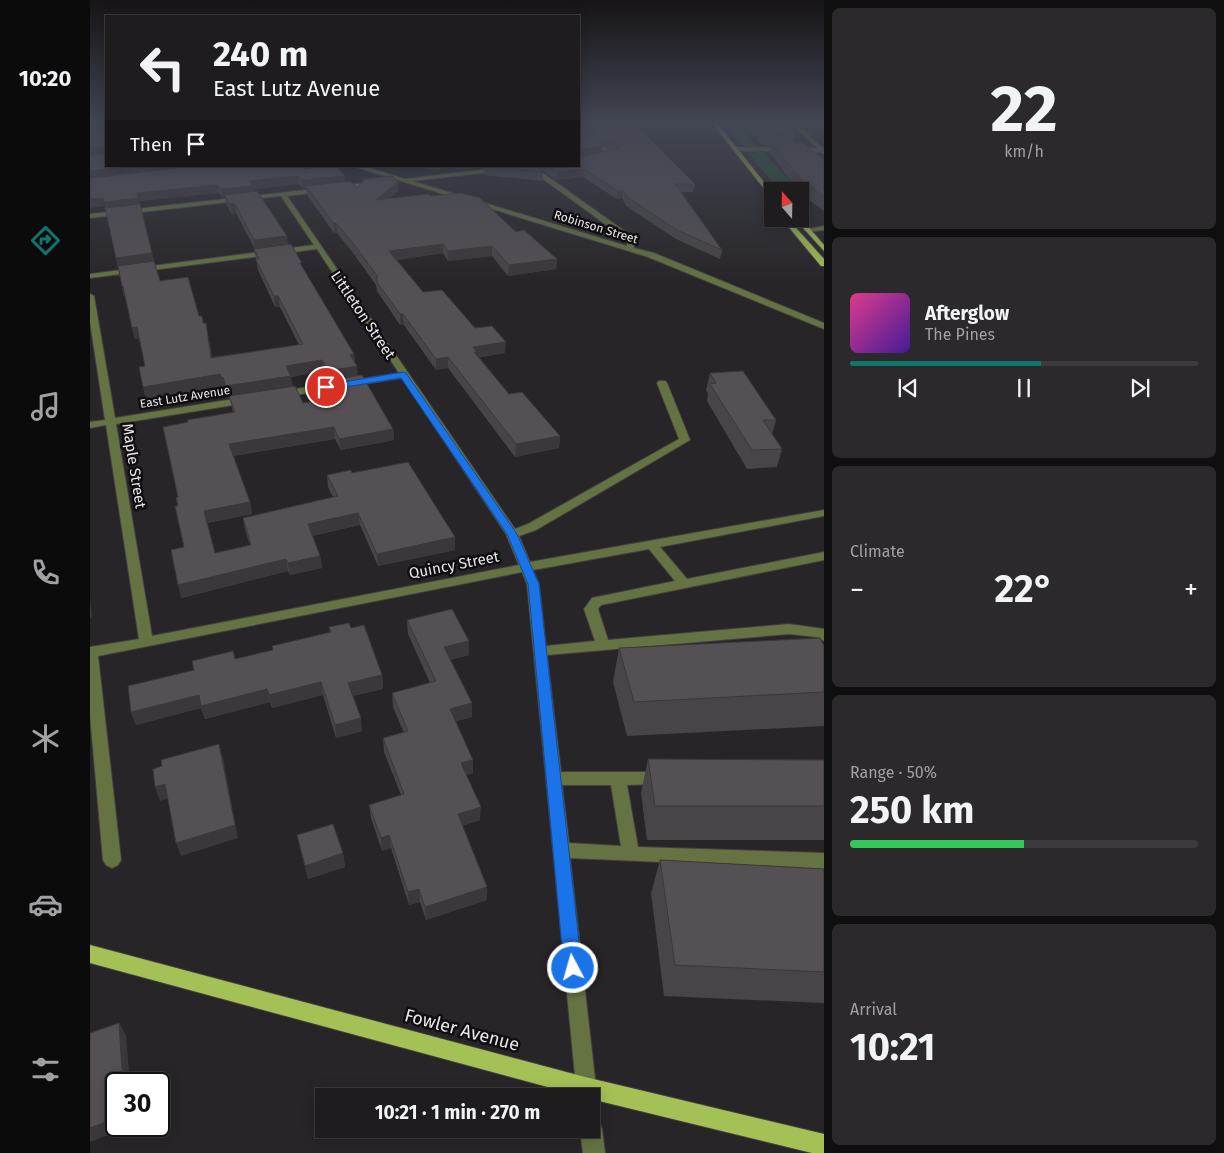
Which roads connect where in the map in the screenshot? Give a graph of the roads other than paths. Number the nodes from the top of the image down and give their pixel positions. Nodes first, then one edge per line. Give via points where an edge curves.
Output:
1 (388, 176) edge
2 (440, 176) edge
3 (543, 176) edge
4 (402, 180) junction
5 (283, 194) junction
6 (90, 216) edge
7 (793, 228) edge
8 (824, 228) edge
9 (808, 230) joint
10 (318, 247) junction
11 (630, 249) junction
12 (824, 249) edge
13 (824, 264) edge
14 (90, 276) edge
15 (90, 296) edge
16 (824, 326) edge
17 (403, 375) junction
18 (662, 383) dead end
19 (111, 422) junction
20 (90, 425) edge
21 (824, 513) edge
22 (512, 534) junction
23 (652, 544) junction
24 (824, 556) edge
25 (527, 567) junction
26 (683, 584) junction
27 (824, 636) edge
28 (146, 642) junction
29 (603, 646) junction
30 (540, 651) junction
31 (91, 652) edge
32 (672, 778) edge
33 (554, 779) junction
34 (618, 779) junction
35 (561, 850) junction
36 (631, 854) junction
37 (112, 860) dead end
38 (824, 861) edge
39 (90, 954) edge
40 (572, 1088) edge
41 (586, 1088) edge
42 (600, 1095) edge
43 (592, 1138) edge
44 (824, 1145) edge
45 (594, 1153) edge

1 - 4 street, Robinson Street
2 - 4 street
3 - 11 street via 630,239
4 - 5 street
4 - 11 street, Robinson Street
5 - 6 street
5 - 10 street, Littleton Street
7 - 13 main road
8 - 9 street
9 - 12 main road
10 - 14 street
10 - 17 street, Littleton Street
11 - 16 street, Robinson Street
15 - 19 street, Maple Street
17 - 19 street, East Lutz Avenue
17 - 22 street, Littleton Street
18 - 22 street via 684,440 532,527
19 - 20 street, East Lutz Avenue
19 - 28 street, Maple Street
21 - 23 street, Quincy Street
22 - 25 street, Littleton Street
23 - 25 street, Quincy Street
23 - 26 street
24 - 26 street
25 - 28 street, Quincy Street
25 - 30 street, Littleton Street via 533,584
26 - 29 street via 597,601 591,609
27 - 29 street via 789,629
28 - 31 street, Quincy Street
29 - 30 street
30 - 33 street, Littleton Street
31 - 37 street
32 - 34 street
33 - 34 street
33 - 35 street, Littleton Street
34 - 36 street
35 - 36 street
35 - 41 street, Littleton Street
36 - 38 street
39 - 40 main road, Fowler Avenue
42 - 44 main road, Fowler Avenue
43 - 45 street

